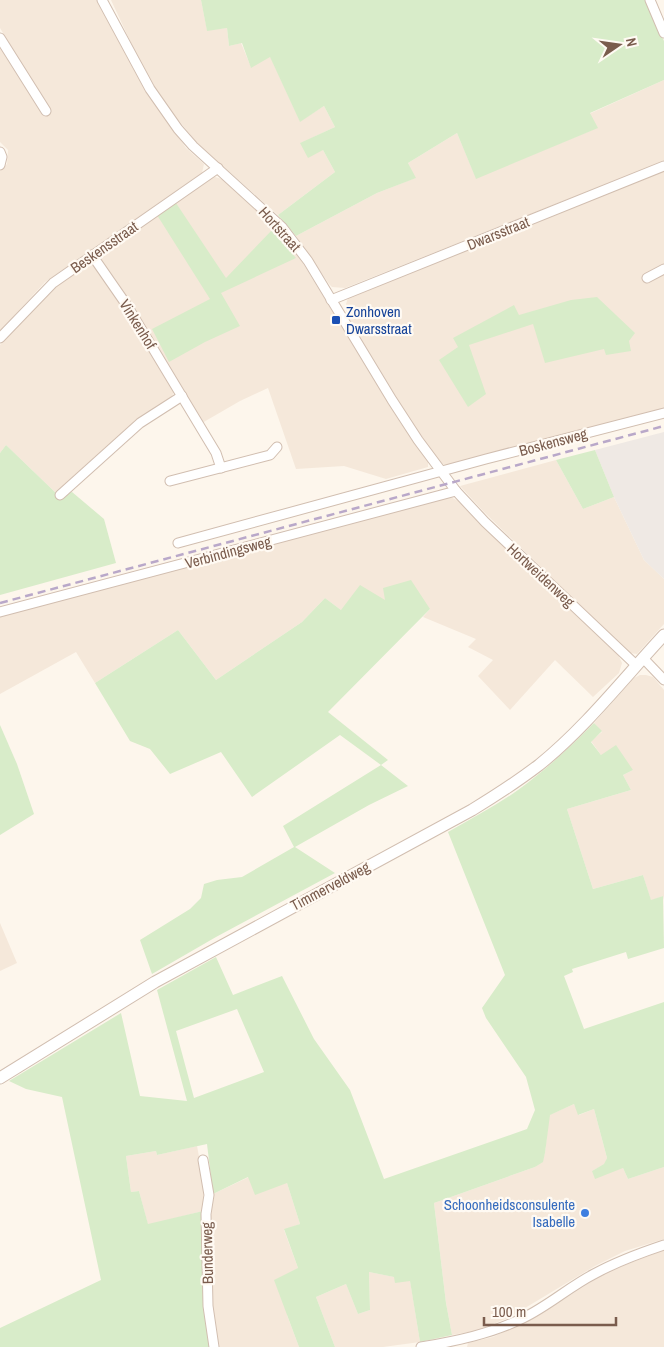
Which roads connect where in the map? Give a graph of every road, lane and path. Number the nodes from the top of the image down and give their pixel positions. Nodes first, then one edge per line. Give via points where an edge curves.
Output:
1 (102, 0) edge
2 (650, 0) edge
3 (664, 33) edge
4 (0, 38) edge
5 (46, 111) dead end
6 (0, 152) edge
7 (0, 165) edge
8 (664, 166) edge
9 (218, 168) junction
10 (92, 255) junction
11 (664, 269) edge
12 (647, 278) dead end
13 (331, 300) junction
14 (0, 338) edge
15 (182, 396) junction
16 (664, 413) edge
17 (278, 446) dead end
18 (435, 464) junction
19 (221, 468) junction
20 (442, 472) junction
21 (170, 481) dead end
22 (450, 483) joint
23 (456, 491) junction
24 (60, 495) dead end
25 (306, 504) dead end
26 (178, 543) dead end
27 (0, 612) edge
28 (664, 635) edge
29 (639, 661) junction
30 (664, 680) edge
31 (0, 1078) edge
32 (203, 1160) dead end
33 (664, 1245) edge
34 (459, 1344) edge
35 (214, 1347) edge
36 (421, 1347) edge

1 - 9 street, Hortstraat via 163,110 193,146
2 - 3 street
4 - 5 street
6 - 7 street
8 - 13 street, Dwarsstraat
9 - 10 street, Beskensstraat
9 - 13 street, Hortstraat via 282,227 308,261
10 - 14 street, Beskensstraat via 53,283
10 - 15 street, Vinkenhof
11 - 12 street
13 - 18 street, Hortstraat
15 - 19 street, Vinkenhof via 216,453
15 - 24 street via 140,423
16 - 20 street, Boskensweg
17 - 19 street via 270,455
18 - 20 street, Hortstraat
18 - 25 street via 428,471
19 - 21 street
20 - 22 street, Hortstraat
20 - 26 street
22 - 23 street, Hortweidenweg
23 - 27 street, Verbindingsweg
23 - 29 street, Hortweidenweg via 492,528
28 - 29 street, Timmerveldweg
29 - 30 street, Hortweidenweg
29 - 31 street, Timmerveldweg via 555,751 504,790 155,982
32 - 35 street, Bunderweg via 208,1195 208,1306
33 - 34 street via 594,1273 523,1318
34 - 36 street

